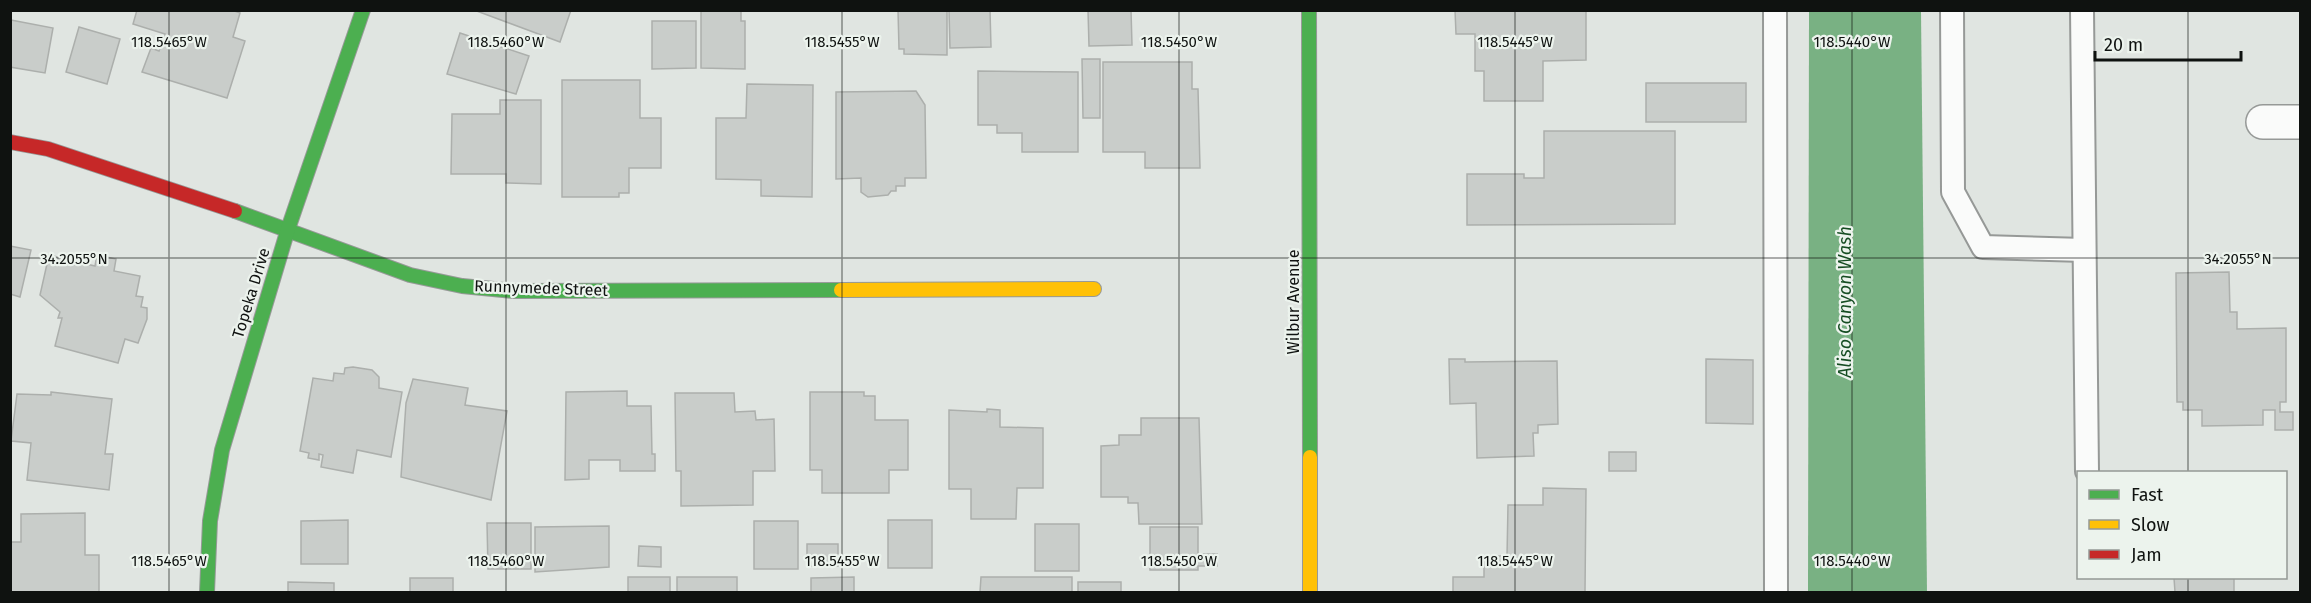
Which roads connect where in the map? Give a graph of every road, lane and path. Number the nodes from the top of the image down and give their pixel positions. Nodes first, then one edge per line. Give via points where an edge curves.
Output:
1 (363, 10) edge
2 (1309, 10) edge
3 (1776, 10) edge
4 (1952, 10) edge
5 (2082, 10) edge
6 (2263, 122) dead end
7 (2301, 122) edge
8 (10, 142) edge
9 (288, 229) junction
10 (2084, 250) junction
11 (1094, 289) dead end
12 (2087, 471) edge
13 (207, 592) edge
14 (1310, 592) edge
15 (1776, 592) edge

1 - 9 street, Topeka Drive
2 - 14 street, Wilbur Avenue
3 - 15 lane
4 - 10 lane via 1953,192 1973,229 1983,247
5 - 10 lane
6 - 7 street
8 - 9 street, Runnymede Street via 48,149 176,189
9 - 11 street, Runnymede Street via 410,275 514,291
9 - 13 street, Topeka Drive via 213,487
10 - 12 lane

